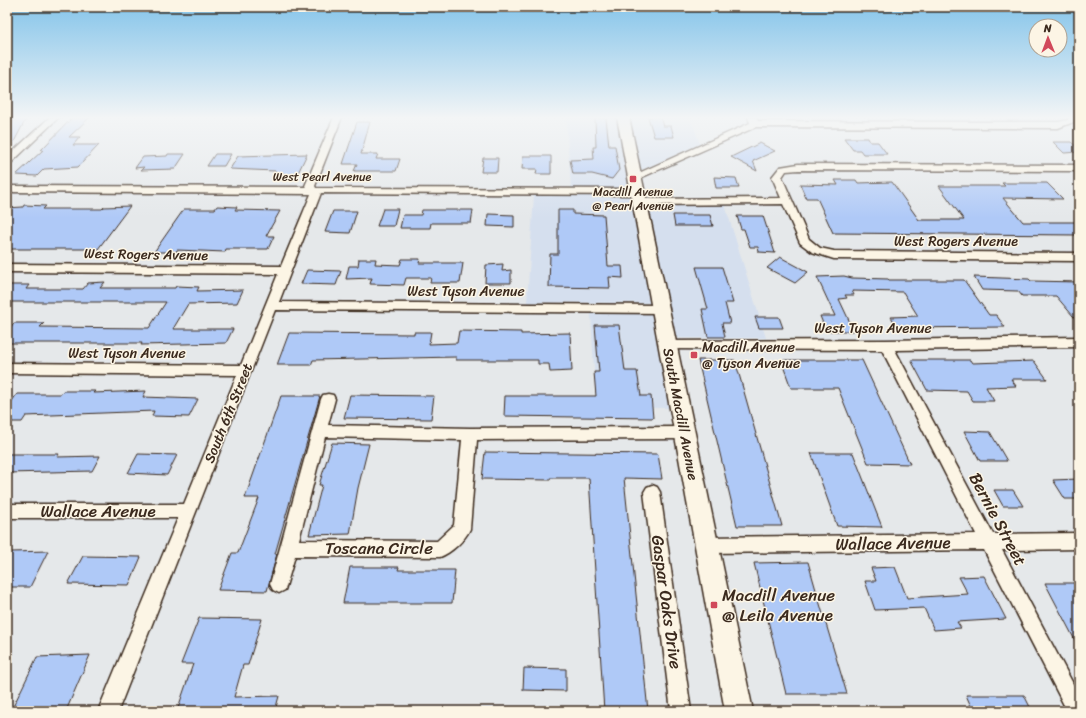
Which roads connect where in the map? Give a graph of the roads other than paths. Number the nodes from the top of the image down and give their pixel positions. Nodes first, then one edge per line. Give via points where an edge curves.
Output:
1 (19, 151) edge
2 (324, 151) edge
3 (629, 151) edge
4 (703, 151) edge
5 (7, 162) edge
6 (1079, 168) edge
7 (7, 189) edge
8 (312, 190) junction
9 (637, 190) junction
10 (786, 201) junction
11 (1079, 257) edge
12 (7, 268) edge
13 (284, 270) junction
14 (272, 306) junction
15 (661, 309) junction
16 (1079, 342) edge
17 (667, 344) junction
18 (886, 345) junction
19 (7, 368) edge
20 (246, 370) junction
21 (328, 399) dead end
22 (319, 432) junction
23 (684, 433) junction
24 (470, 434) junction
25 (652, 492) dead end
26 (7, 511) edge
27 (188, 511) junction
28 (1079, 541) edge
29 (989, 542) junction
30 (707, 545) junction
31 (289, 548) junction
32 (279, 584) dead end
33 (108, 711) edge
34 (681, 711) edge
35 (739, 711) edge
36 (1077, 711) edge

1 - 5 street
2 - 8 street, South 6th Street via 310,186
3 - 9 street, South Macdill Avenue
4 - 9 street
6 - 10 street via 798,167 783,169 777,177
7 - 8 street, West Pearl Avenue
8 - 9 street, West Pearl Avenue
8 - 13 street, South 6th Street via 316,194
9 - 10 street, West Pearl Avenue
9 - 15 street, South Macdill Avenue
10 - 11 street, West Rogers Avenue via 804,241 816,250 834,255
12 - 13 street, West Rogers Avenue
13 - 14 street, South 6th Street
14 - 15 street, West Tyson Avenue
14 - 20 street, South 6th Street
15 - 17 street, South Macdill Avenue
16 - 18 street, West Tyson Avenue
17 - 18 street, West Tyson Avenue
17 - 23 street, South Macdill Avenue
18 - 29 street, Bernie Street
19 - 20 street, West Tyson Avenue
20 - 27 street, South 6th Street
21 - 22 street
22 - 24 street
22 - 31 street
23 - 24 street
23 - 30 street, South Macdill Avenue
24 - 31 street, Toscana Circle via 462,529 440,549
25 - 34 street, Gaspar Oaks Drive
26 - 27 street, Wallace Avenue
27 - 33 street, South 6th Street
28 - 29 street, Wallace Avenue
29 - 30 street, Wallace Avenue
29 - 36 street, Bernie Street
30 - 35 street, South Macdill Avenue
31 - 32 street

